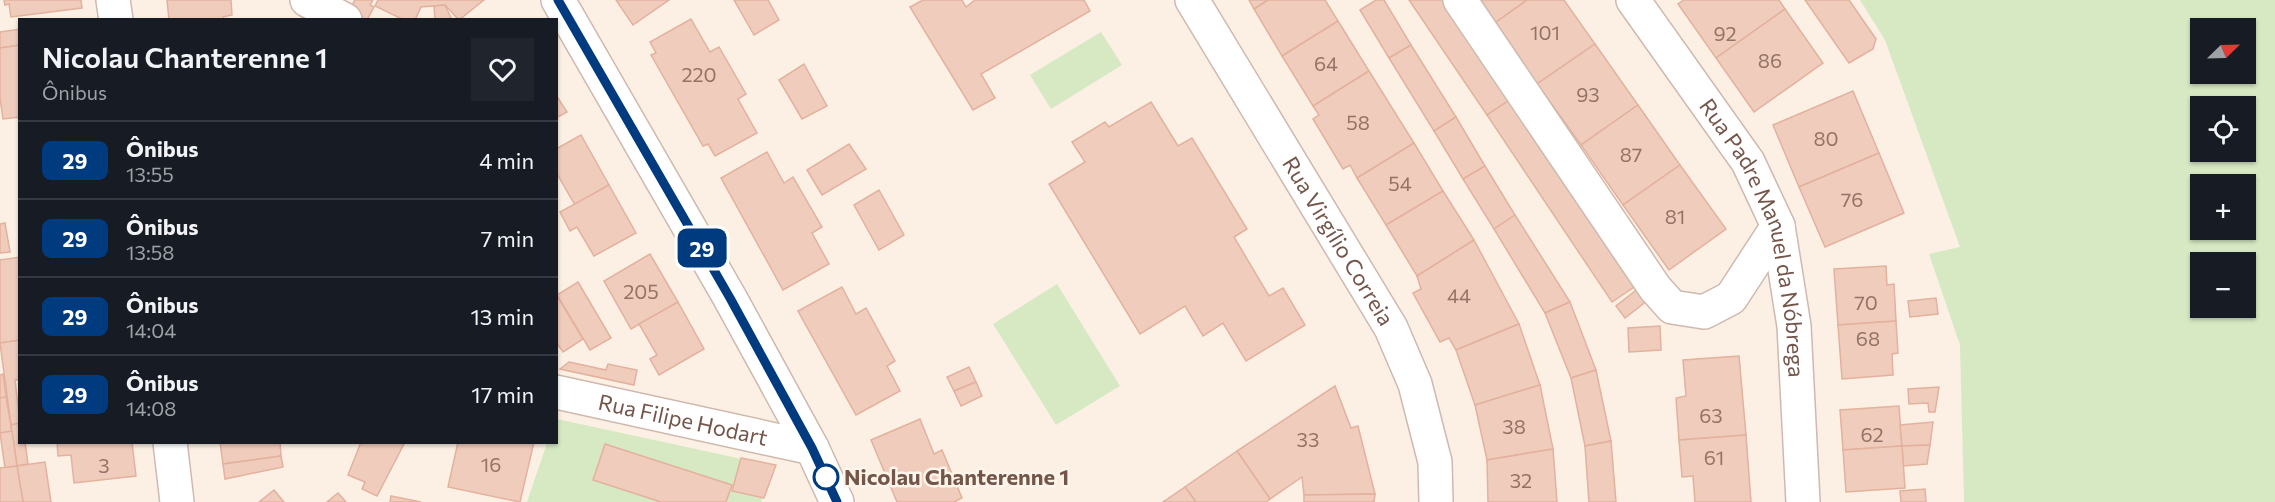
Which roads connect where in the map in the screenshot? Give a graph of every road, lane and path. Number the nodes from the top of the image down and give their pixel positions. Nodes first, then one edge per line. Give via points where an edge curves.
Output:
1 (113, 0) edge
2 (558, 0) edge
3 (1192, 0) edge
4 (1460, 0) edge
5 (1633, 0) edge
6 (116, 18) edge
7 (1779, 226) junction
8 (558, 392) edge
9 (170, 444) edge
10 (812, 448) junction
11 (177, 502) edge
12 (837, 502) edge
13 (1436, 502) edge
14 (1803, 502) edge

1 - 6 street
2 - 10 street
3 - 13 street, Rua Virgílio Correia via 1392,328 1415,384 1435,462
4 - 7 street via 1655,288 1672,307 1704,312 1731,298
5 - 7 street, Rua Padre Manuel da Nóbrega via 1748,162
7 - 14 street, Rua Padre Manuel da Nóbrega via 1794,326
8 - 10 street, Rua Filipe Hodart
9 - 11 street
10 - 12 street

